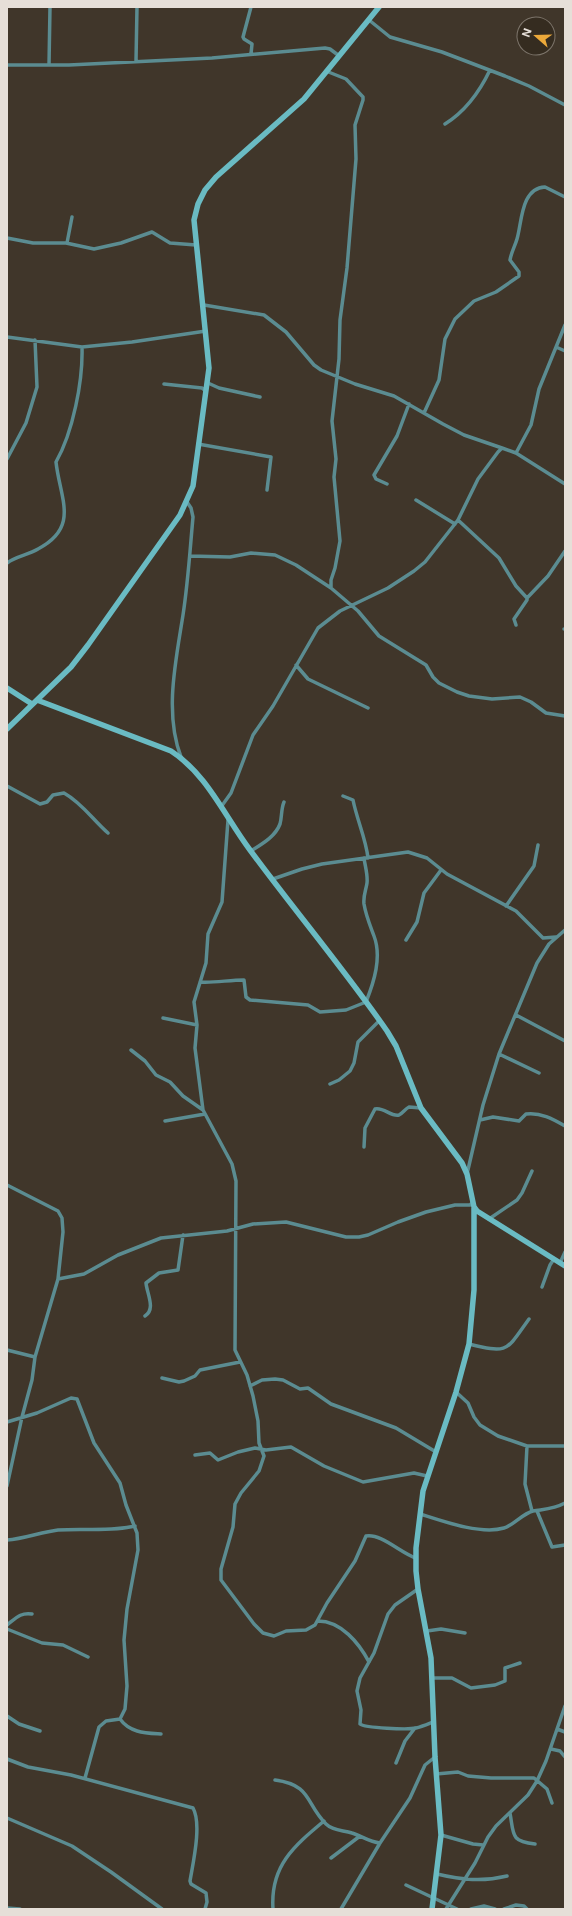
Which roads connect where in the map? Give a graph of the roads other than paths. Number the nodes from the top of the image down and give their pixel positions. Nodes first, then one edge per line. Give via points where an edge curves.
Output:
1 (50, 7) edge
2 (137, 7) edge
3 (251, 7) edge
4 (379, 7) edge
5 (369, 20) junction
6 (251, 54) junction
7 (338, 55) junction
8 (136, 61) junction
9 (7, 65) edge
10 (49, 65) junction
11 (326, 70) junction
12 (490, 70) junction
13 (565, 105) edge
14 (445, 124) dead end
15 (565, 197) edge
16 (72, 217) dead end
17 (7, 238) edge
18 (68, 243) junction
19 (196, 244) junction
20 (204, 305) junction
21 (565, 325) edge
22 (207, 330) junction
23 (7, 337) edge
24 (35, 340) junction
25 (82, 346) junction
26 (556, 347) junction
27 (565, 351) edge
28 (337, 377) junction
29 (208, 383) junction
30 (164, 384) dead end
31 (207, 391) junction
32 (260, 397) dead end
33 (409, 404) junction
34 (424, 413) junction
35 (198, 444) junction
36 (502, 448) junction
37 (516, 453) junction
38 (7, 459) edge
39 (387, 484) dead end
40 (565, 484) edge
41 (267, 490) dead end
42 (416, 500) dead end
43 (187, 502) junction
44 (458, 520) junction
45 (455, 524) junction
46 (565, 552) edge
47 (190, 556) junction
48 (7, 563) edge
49 (331, 588) junction
50 (527, 598) junction
51 (351, 606) junction
52 (516, 625) dead end
53 (296, 665) junction
54 (7, 688) edge
55 (34, 702) junction
56 (368, 708) dead end
57 (565, 716) edge
58 (7, 729) edge
59 (181, 757) junction
60 (7, 786) edge
61 (343, 796) dead end
62 (284, 802) dead end
63 (221, 806) junction
64 (228, 820) junction
65 (108, 833) dead end
66 (538, 845) dead end
67 (251, 851) junction
68 (366, 858) junction
69 (441, 870) junction
70 (273, 879) junction
71 (506, 906) junction
72 (564, 932) edge
73 (556, 937) junction
74 (406, 940) dead end
75 (200, 982) junction
76 (366, 1002) junction
77 (516, 1015) junction
78 (163, 1018) dead end
79 (380, 1020) junction
80 (197, 1025) junction
81 (565, 1041) edge
82 (131, 1050) dead end
83 (499, 1054) junction
84 (540, 1073) dead end
85 (330, 1084) dead end
86 (421, 1108) junction
87 (204, 1112) junction
88 (480, 1120) junction
89 (165, 1121) dead end
90 (565, 1126) edge
91 (364, 1147) dead end
92 (532, 1171) dead end
93 (467, 1174) junction
94 (7, 1185) edge
95 (474, 1205) junction
96 (489, 1219) junction
97 (235, 1229) junction
98 (183, 1235) junction
99 (565, 1252) edge
100 (557, 1261) junction
101 (565, 1266) edge
102 (58, 1279) junction
103 (542, 1287) dead end
104 (145, 1316) dead end
105 (529, 1319) dead end
106 (469, 1344) junction
107 (7, 1350) edge
108 (35, 1357) junction
109 (240, 1362) junction
110 (162, 1378) dead end
111 (250, 1386) junction
112 (456, 1392) junction
113 (22, 1417) junction
114 (7, 1422) edge
115 (527, 1446) junction
116 (565, 1446) edge
117 (262, 1449) junction
118 (436, 1452) junction
119 (195, 1455) dead end
120 (427, 1476) junction
121 (7, 1486) edge
122 (565, 1502) edge
123 (532, 1511) junction
124 (537, 1511) junction
125 (420, 1514) junction
126 (135, 1526) junction
127 (7, 1540) edge
128 (565, 1545) edge
129 (416, 1558) junction
130 (418, 1589) junction
131 (32, 1614) dead end
132 (320, 1615) junction
133 (318, 1621) junction
134 (323, 1621) junction
135 (7, 1625) edge
136 (7, 1629) edge
137 (427, 1631) junction
138 (465, 1633) dead end
139 (374, 1653) junction
140 (365, 1654) junction
141 (88, 1657) dead end
142 (370, 1662) junction
143 (520, 1663) dead end
144 (432, 1678) junction
145 (565, 1706) edge
146 (7, 1716) edge
147 (120, 1719) junction
148 (433, 1722) junction
149 (415, 1728) junction
150 (557, 1729) junction
151 (40, 1731) dead end
152 (565, 1732) edge
153 (161, 1734) dead end
154 (551, 1749) junction
155 (435, 1757) junction
156 (565, 1757) edge
157 (7, 1759) edge
158 (396, 1763) dead end
159 (436, 1774) junction
160 (85, 1778) junction
161 (275, 1780) dead end
162 (537, 1781) junction
163 (552, 1803) dead end
164 (510, 1812) junction
165 (7, 1818) edge
166 (324, 1821) junction
167 (441, 1835) junction
168 (360, 1836) junction
169 (380, 1843) junction
170 (535, 1844) dead end
171 (483, 1845) junction
172 (331, 1858) dead end
173 (437, 1874) junction
174 (507, 1876) dead end
175 (465, 1879) junction
176 (406, 1885) dead end
177 (433, 1898) junction
178 (449, 1905) junction
179 (7, 1908) edge
180 (20, 1909) edge
181 (162, 1909) edge
182 (205, 1909) edge
183 (273, 1909) edge
184 (341, 1909) edge
185 (432, 1909) edge
186 (446, 1909) edge
187 (457, 1909) edge
188 (471, 1909) edge
189 (495, 1909) edge
190 (504, 1909) edge
191 (527, 1909) edge

1 - 10 street
2 - 8 street
3 - 6 street via 243,37 251,41
4 - 5 main road
5 - 7 main road
5 - 12 street via 390,37 442,52
6 - 7 street via 325,48
6 - 8 street
7 - 11 main road
8 - 10 street
9 - 10 street
11 - 19 main road via 294,109 205,190 194,220
11 - 28 street via 346,80 363,96 355,125 356,159
12 - 13 street via 525,84
12 - 14 street via 471,103
15 - 34 street via 545,187 536,190 529,197 523,209 510,258 519,274 496,292 474,300 455,319 445,339 439,380
16 - 18 street
17 - 18 street via 33,243
18 - 19 street via 100,249 150,232 170,242
19 - 20 main road
20 - 22 main road
20 - 28 street via 264,315 286,332 314,366
21 - 26 street
22 - 25 street via 132,342
22 - 29 main road
23 - 24 street
24 - 25 street
24 - 38 street via 37,387 26,423
25 - 48 street via 79,391 63,450 56,462 65,520 58,534 44,546
26 - 27 street
26 - 37 street via 539,389 531,425
28 - 33 street via 394,396
28 - 49 street via 332,434 336,459 334,477 340,541
29 - 31 main road
29 - 32 street
30 - 31 street via 202,388
31 - 35 main road
33 - 34 street
33 - 39 street via 397,436 374,475 376,479
34 - 36 street via 464,435
35 - 41 street via 271,457
35 - 43 main road via 194,486
36 - 37 street
36 - 44 street via 478,479
37 - 40 street
42 - 45 street
43 - 47 street via 193,517
43 - 55 main road via 88,645 71,667
44 - 45 street
44 - 50 street via 499,558 516,586
45 - 51 street via 434,552 414,572 378,594
46 - 50 street via 548,576
47 - 49 street via 230,557 251,553 275,555 296,564
47 - 59 street via 174,686 175,741
49 - 51 street
50 - 52 street via 514,619
51 - 53 street via 320,625
51 - 57 street via 358,610 379,636 426,665 439,683 469,696 492,699 520,697 546,713
53 - 56 street via 308,679
53 - 63 street via 274,706 253,735 231,793
54 - 55 main road
55 - 58 main road
55 - 59 main road via 160,747
59 - 63 main road
60 - 65 street via 40,804 47,802 53,795 64,793 88,812
61 - 68 street via 353,800 367,846
62 - 67 street via 276,831
63 - 64 main road
64 - 67 main road
64 - 75 street via 222,902 208,934 206,963
66 - 71 street via 534,866
67 - 70 main road
68 - 69 street via 408,852 427,858
68 - 70 street via 302,869
68 - 76 street via 364,901 378,956
69 - 71 street
69 - 74 street via 424,893 417,922
70 - 76 main road
71 - 73 street via 521,914 543,938
72 - 73 street
73 - 77 street via 537,963
75 - 76 street via 244,980 246,997 250,1000 308,1005 320,1012 346,1010
75 - 80 street via 194,1002
76 - 79 main road
77 - 81 street
77 - 83 street
78 - 80 street
79 - 85 street via 358,1042 350,1071
79 - 86 main road via 396,1046
80 - 87 street via 195,1054
82 - 87 street via 145,1061 156,1075 170,1082
83 - 84 street
83 - 88 street
86 - 91 street via 409,1107 398,1115 382,1108 375,1109 365,1128
86 - 93 main road via 462,1163
87 - 89 street
87 - 97 street via 232,1164 236,1181
88 - 90 street via 493,1117 519,1121 531,1113 547,1116
88 - 93 street
92 - 96 street via 517,1200
93 - 95 main road
94 - 102 street via 58,1211 62,1218
95 - 96 main road
95 - 97 street via 455,1205 426,1212 359,1237 346,1237 286,1222 253,1224
95 - 106 main road via 474,1290
96 - 100 main road
97 - 98 street
97 - 109 street via 234,1336 235,1350
98 - 102 street via 149,1242 118,1254 84,1274
98 - 104 street via 178,1270 159,1273 146,1283 151,1309
99 - 100 street
100 - 101 main road
100 - 103 street via 550,1265
102 - 108 street
105 - 106 street via 507,1347 499,1350
106 - 112 main road
107 - 108 street
108 - 113 street
109 - 110 street via 200,1370 184,1381
109 - 111 street
111 - 117 street
111 - 118 street via 262,1380 275,1379 283,1380 300,1389 308,1388 331,1404 396,1428
112 - 115 street via 468,1403 480,1425 498,1436
112 - 118 main road
113 - 114 street
113 - 121 street
113 - 126 street via 71,1398 77,1399 94,1443 120,1483 127,1510
115 - 116 street
115 - 123 street via 525,1484
117 - 119 street via 238,1452 218,1460 210,1453
117 - 120 street via 296,1449 324,1466 363,1482 414,1473
117 - 133 street via 264,1456 260,1471 241,1493 236,1504 234,1527 221,1569 221,1580 254,1624 270,1636 290,1630 306,1630
118 - 120 main road
120 - 125 main road
122 - 124 street via 549,1510
123 - 124 street
123 - 125 street via 496,1530 458,1525
124 - 128 street via 552,1546
125 - 129 main road
126 - 127 street via 60,1530
126 - 147 street via 138,1550 127,1609 124,1640 127,1686 125,1709
129 - 130 main road
129 - 132 street via 407,1556 394,1546 366,1536 355,1561
130 - 137 main road
130 - 139 street via 395,1605 388,1614
131 - 135 street via 25,1612
132 - 133 street
132 - 134 street
133 - 134 street
134 - 140 street via 352,1637
136 - 141 street via 42,1643 63,1645
137 - 138 street via 441,1629
137 - 144 main road
139 - 140 street
139 - 142 street
140 - 142 street
142 - 149 street via 358,1684 360,1724 373,1728
143 - 144 street via 505,1668 505,1681 495,1685 472,1688 452,1678
144 - 148 main road
145 - 150 street
146 - 151 street via 19,1724
147 - 153 street via 137,1732
147 - 160 street via 106,1721 99,1727
148 - 149 street
148 - 155 main road
149 - 158 street via 405,1741
150 - 152 street
150 - 154 street
154 - 156 street via 560,1751
154 - 162 street
155 - 159 main road
155 - 169 street via 425,1766 410,1798
157 - 160 street via 28,1767
159 - 162 street via 458,1772 468,1776 532,1778
159 - 167 main road
160 - 182 street via 193,1808 196,1820 195,1852 190,1881 206,1893 208,1902
161 - 166 street via 289,1782 302,1790
162 - 163 street via 547,1789
162 - 164 street via 528,1796
164 - 170 street via 515,1839
164 - 171 street
165 - 181 street via 72,1846
166 - 168 street via 332,1828
166 - 183 street via 300,1840 282,1864 274,1892
167 - 171 street
167 - 173 main road
168 - 169 street
168 - 172 street
169 - 184 street
171 - 175 street
173 - 175 street
173 - 177 main road
174 - 175 street via 480,1881
175 - 178 street
176 - 177 street
177 - 178 street
177 - 185 main road
178 - 186 street
178 - 187 street
179 - 180 street
188 - 189 street via 484,1906
190 - 191 street via 516,1905

